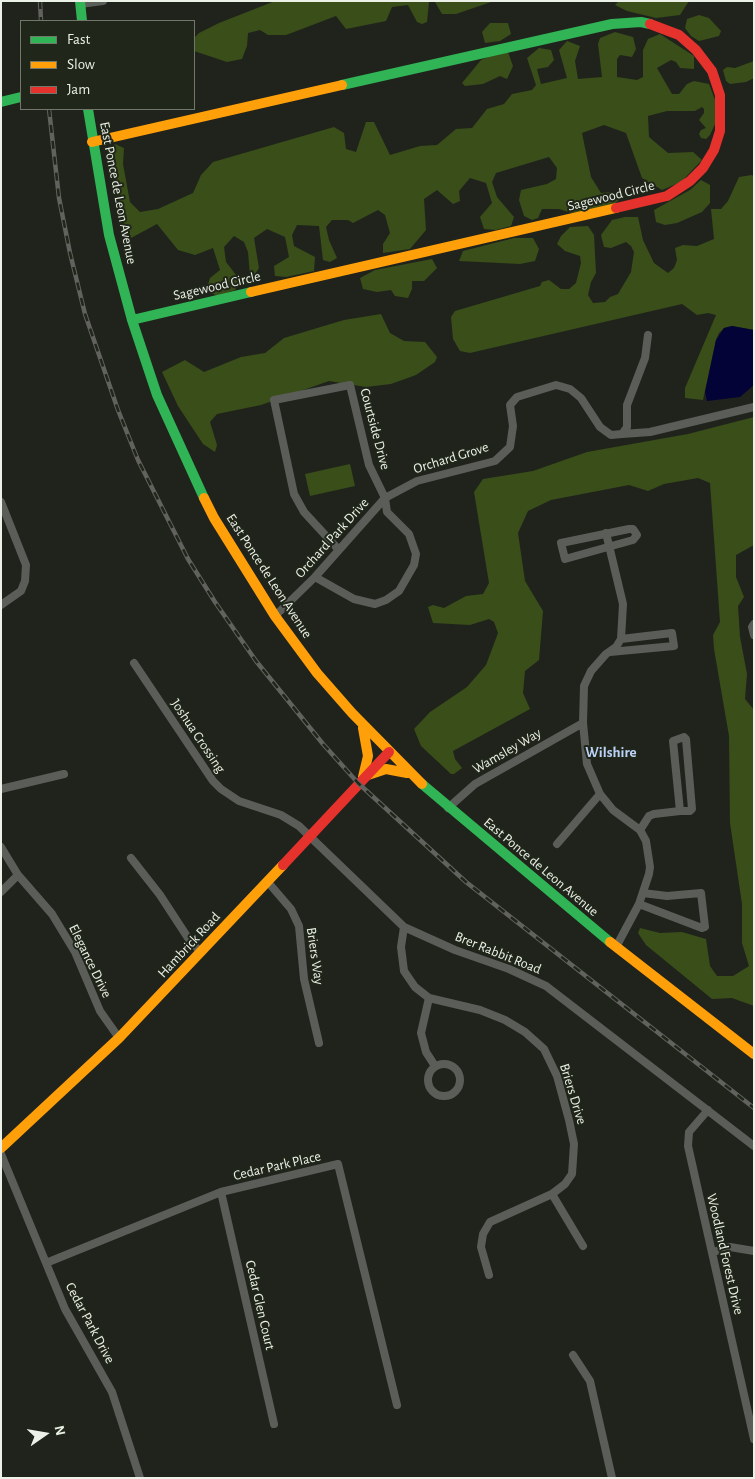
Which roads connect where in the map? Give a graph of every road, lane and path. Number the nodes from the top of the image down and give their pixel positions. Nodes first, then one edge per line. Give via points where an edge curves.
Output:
1 (103, 1) edge
2 (80, 3) edge
3 (82, 20) edge
4 (20, 98) edge
5 (1, 102) edge
6 (88, 110) edge
7 (92, 142) junction
8 (132, 320) junction
9 (648, 336) dead end
10 (754, 407) edge
11 (622, 434) junction
12 (385, 498) junction
13 (1, 502) edge
14 (606, 533) junction
15 (609, 547) junction
16 (339, 550) junction
17 (316, 577) junction
18 (1, 605) edge
19 (275, 616) junction
20 (754, 624) edge
21 (754, 635) edge
22 (621, 639) junction
23 (610, 652) junction
24 (134, 663) dead end
25 (583, 723) junction
26 (363, 726) junction
27 (389, 752) junction
28 (64, 774) dead end
29 (410, 774) junction
30 (363, 778) junction
31 (1, 789) edge
32 (600, 794) junction
33 (448, 808) junction
34 (680, 811) junction
35 (640, 830) junction
36 (308, 836) junction
37 (557, 844) dead end
38 (1, 847) edge
39 (131, 858) dead end
40 (18, 875) junction
41 (267, 881) junction
42 (1, 892) edge
43 (644, 893) junction
44 (639, 904) junction
45 (404, 927) junction
46 (616, 947) junction
47 (202, 952) junction
48 (429, 998) junction
49 (119, 1038) junction
50 (320, 1043) dead end
51 (754, 1054) edge
52 (435, 1066) junction
53 (708, 1110) junction
54 (754, 1146) edge
55 (1, 1148) edge
56 (1, 1154) edge
57 (221, 1192) junction
58 (552, 1194) junction
59 (584, 1246) dead end
60 (754, 1251) edge
61 (712, 1252) junction
62 (46, 1263) junction
63 (490, 1275) dead end
64 (573, 1355) dead end
65 (397, 1405) dead end
66 (274, 1424) dead end
67 (754, 1439) edge
68 (140, 1478) edge
69 (612, 1478) edge

1 - 2 street
2 - 3 street
4 - 5 street
6 - 7 street, East Ponce de Leon Avenue
7 - 8 street, East Ponce de Leon Avenue via 109,234
7 - 8 street, Sagewood Circle via 603,26 641,22 679,35 696,50 712,71 720,95 720,131 714,150 690,182 667,196
8 - 19 street, East Ponce de Leon Avenue via 158,395 191,472 214,518
9 - 11 street via 645,358 627,405 627,427
10 - 11 street via 650,432
11 - 12 street, Orchard Grove via 611,435 600,428 581,398 570,389 556,385 517,397 510,405 513,426 510,447 496,460 417,481
12 - 16 street, Orchard Park Drive
12 - 16 street, Courtside Drive via 369,465 350,384 274,400 294,494 304,512
12 - 17 street via 387,512 409,534 416,554 414,565 399,591 375,604 354,599
13 - 18 street via 26,565 21,591
14 - 15 street
14 - 15 street via 634,529 637,535 633,540
14 - 15 street via 562,544 565,559
15 - 22 street via 623,604
16 - 17 street, Orchard Park Drive
17 - 19 street, Orchard Park Drive
19 - 26 street, East Ponce de Leon Avenue via 317,673
20 - 21 street
22 - 23 street
22 - 23 street via 671,633 674,646
23 - 25 street via 591,671 584,686
24 - 36 street, Joshua Crossing via 212,781 239,801 280,814
25 - 32 street via 587,764
25 - 33 street, Wamsley Way via 475,784
26 - 27 street, East Ponce de Leon Avenue
26 - 30 street via 368,756
27 - 29 street, East Ponce de Leon Avenue
27 - 30 street, Hambrick Road
28 - 31 street
29 - 30 street via 386,769
29 - 33 street, East Ponce de Leon Avenue
30 - 36 street, Hambrick Road
32 - 35 street via 613,810
32 - 37 street
33 - 46 street, East Ponce de Leon Avenue
34 - 34 street via 692,809 684,737 673,741
34 - 35 street via 648,816
35 - 43 street via 646,840 650,867
36 - 41 street, Hambrick Road
36 - 45 street, Brer Rabbit Road
38 - 40 street, Elegance Drive
39 - 47 street via 192,944
40 - 42 street
40 - 49 street, Elegance Drive via 52,914 75,952 100,1010
41 - 47 street, Hambrick Road
41 - 50 street, Briers Way via 291,909 299,926 304,979
43 - 44 street
43 - 44 street via 667,896 700,893 705,927
44 - 46 street
45 - 48 street, Briers Drive via 401,947 404,971 415,988
45 - 53 street, Brer Rabbit Road via 546,986
46 - 51 street, East Ponce de Leon Avenue
47 - 49 street, Hambrick Road
48 - 52 street via 421,1033 426,1052
48 - 58 street, Briers Drive via 480,1010 505,1020 544,1049 557,1076 574,1144 572,1174
49 - 55 street, Hambrick Road
52 - 52 street via 427,1077 427,1083 433,1094 450,1096 459,1087 460,1076 453,1066
53 - 54 street, Brer Rabbit Road
53 - 61 street, Woodland Forest Drive via 689,1132 688,1146
56 - 62 street, Cedar Park Drive
57 - 62 street, Cedar Park Place
57 - 65 street, Cedar Park Place via 338,1164
57 - 66 street, Cedar Glen Court
58 - 59 street
58 - 63 street, Briers Drive via 490,1222 483,1234 481,1247
60 - 61 street via 730,1248
61 - 67 street, Woodland Forest Drive
62 - 68 street, Cedar Park Drive via 65,1309 112,1392
64 - 69 street via 590,1381

